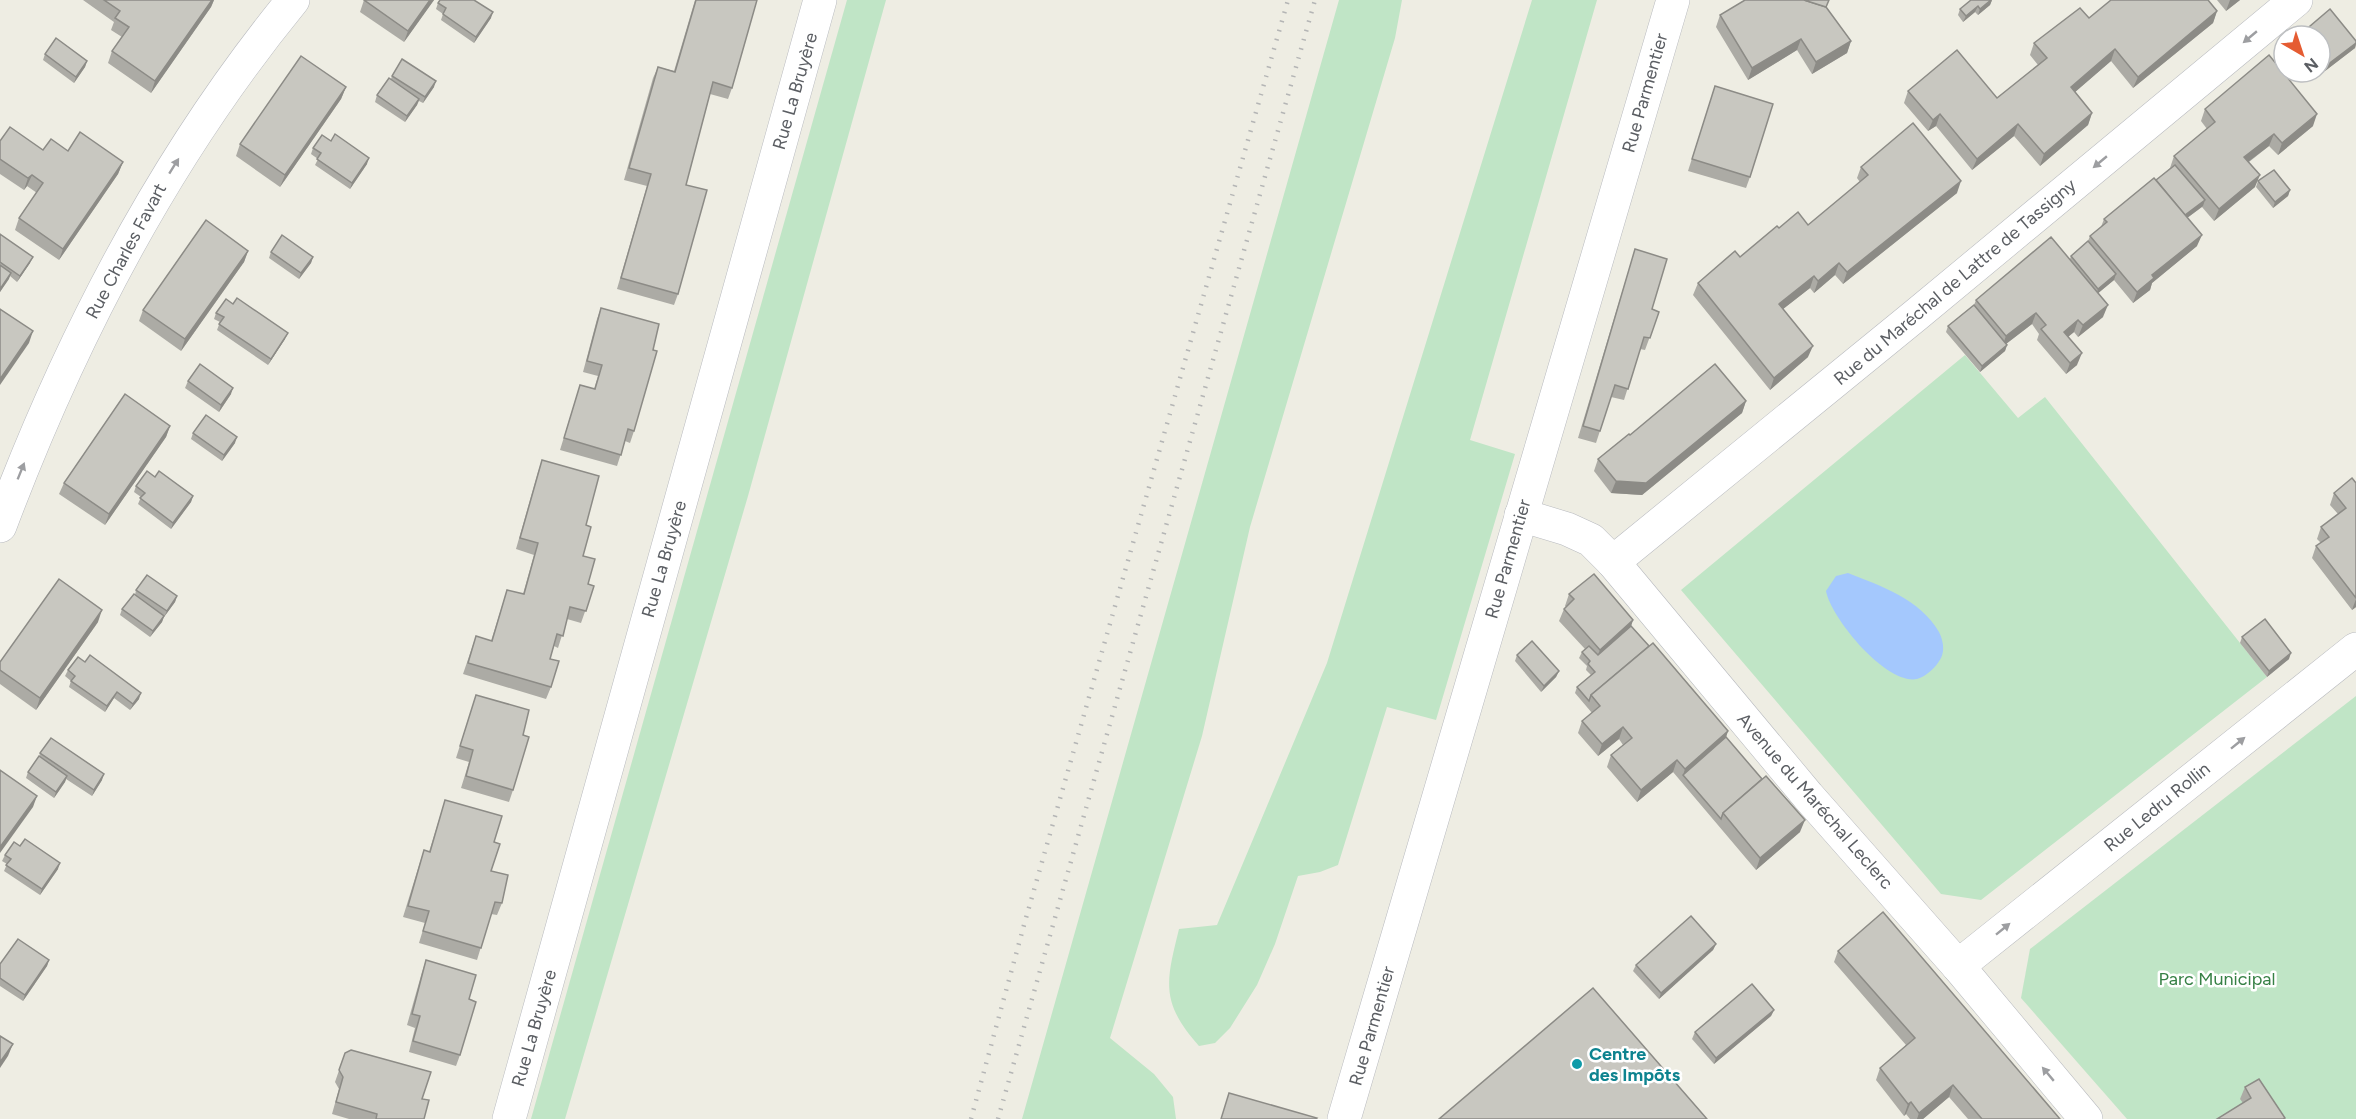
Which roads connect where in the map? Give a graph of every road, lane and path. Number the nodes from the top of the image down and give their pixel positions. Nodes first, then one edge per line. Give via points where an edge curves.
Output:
1 (293, 0) edge
2 (820, 0) edge
3 (1672, 0) edge
4 (2296, 0) edge
5 (1521, 515) junction
6 (0, 526) edge
7 (1613, 562) junction
8 (2356, 649) edge
9 (1958, 966) junction
10 (509, 1119) edge
11 (1344, 1119) edge
12 (2086, 1119) edge

6 -> 1 street, Rue Charles Favart via 70,356 156,194 249,53
2 - 10 street, Rue La Bruyère
3 - 5 street, Rue Parmentier
4 -> 7 street, Rue du Maréchal de Lattre de Tassigny
5 - 7 street, Avenue du Maréchal Leclerc via 1591,540
5 - 11 street, Rue Parmentier
7 - 9 street, Avenue du Maréchal Leclerc via 1808,795
9 -> 8 street, Rue Ledru Rollin
12 -> 9 street, Avenue du Maréchal Leclerc

